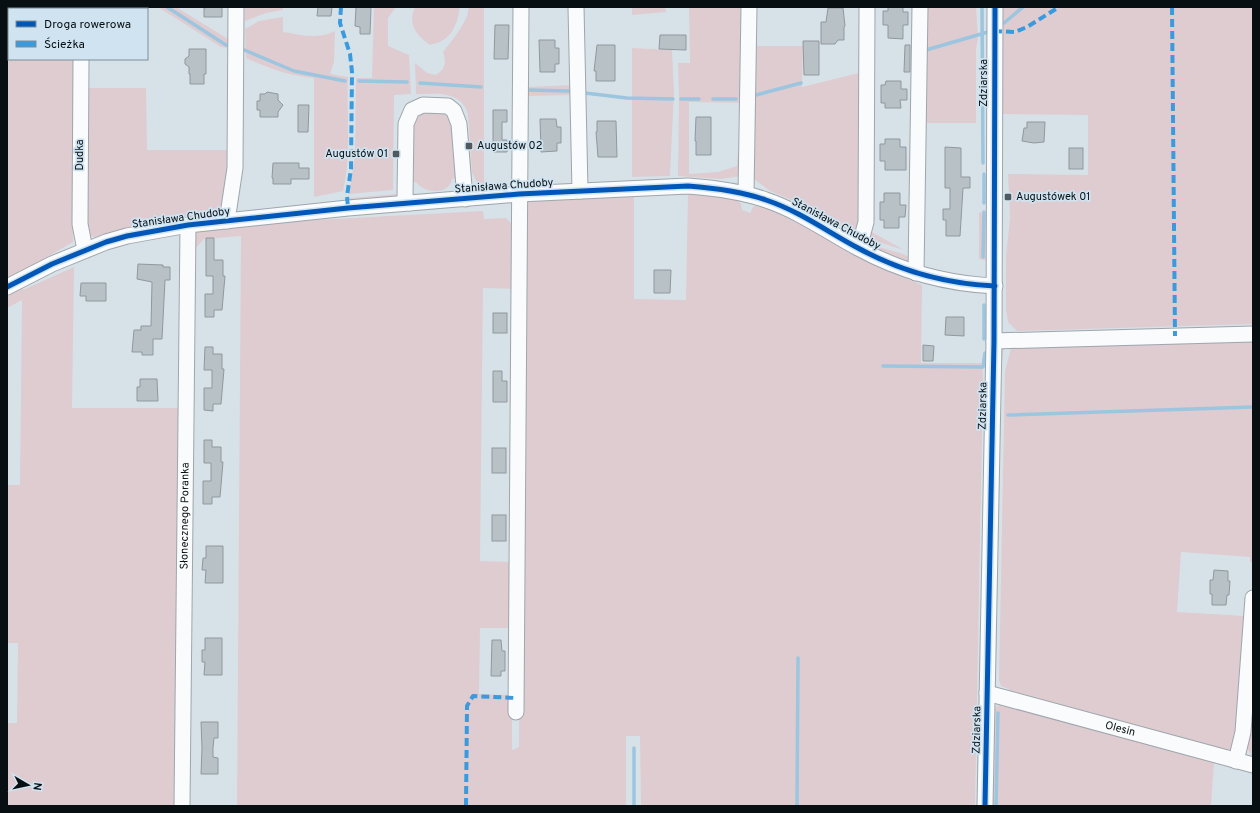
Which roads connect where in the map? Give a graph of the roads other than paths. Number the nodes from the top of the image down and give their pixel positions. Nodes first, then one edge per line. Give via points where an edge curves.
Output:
1 (236, 7) edge
2 (521, 7) edge
3 (576, 7) edge
4 (749, 7) edge
5 (867, 7) edge
6 (920, 7) edge
7 (994, 7) edge
8 (81, 60) edge
9 (580, 191) junction
10 (519, 194) junction
11 (746, 194) junction
12 (465, 199) junction
13 (409, 203) junction
14 (227, 221) junction
15 (188, 225) junction
16 (858, 248) junction
17 (86, 250) junction
18 (916, 273) junction
19 (995, 286) junction
20 (7, 287) edge
21 (1253, 334) edge
22 (994, 341) junction
23 (1253, 598) edge
24 (987, 693) junction
25 (516, 712) dead end
26 (1236, 761) junction
27 (1253, 766) edge
28 (182, 806) edge
29 (985, 806) edge

1 - 14 street via 234,168
2 - 10 street
3 - 9 street
4 - 11 street
5 - 16 street via 866,222
6 - 18 street
7 - 19 street, Zdziarska
8 - 17 street, Dudka via 80,224
9 - 10 street, Stanisława Chudoby
9 - 11 street, Stanisława Chudoby via 688,186
10 - 12 street, Stanisława Chudoby
10 - 25 street
11 - 16 street, Stanisława Chudoby via 788,209
12 - 13 street, Stanisława Chudoby
12 - 13 street via 460,130 456,115 448,106 423,105 412,110 406,124 405,198
13 - 14 street, Stanisława Chudoby
14 - 15 street, Stanisława Chudoby
15 - 17 street, Stanisława Chudoby via 127,236
15 - 28 street, Słonecznego Poranka
16 - 18 street, Stanisława Chudoby via 893,266
17 - 20 street, Stanisława Chudoby
18 - 19 street, Stanisława Chudoby
19 - 22 street, Zdziarska
21 - 22 street
22 - 24 street, Zdziarska
23 - 26 street via 1243,732
24 - 26 street, Olesin
24 - 29 street, Zdziarska
26 - 27 street, Olesin

